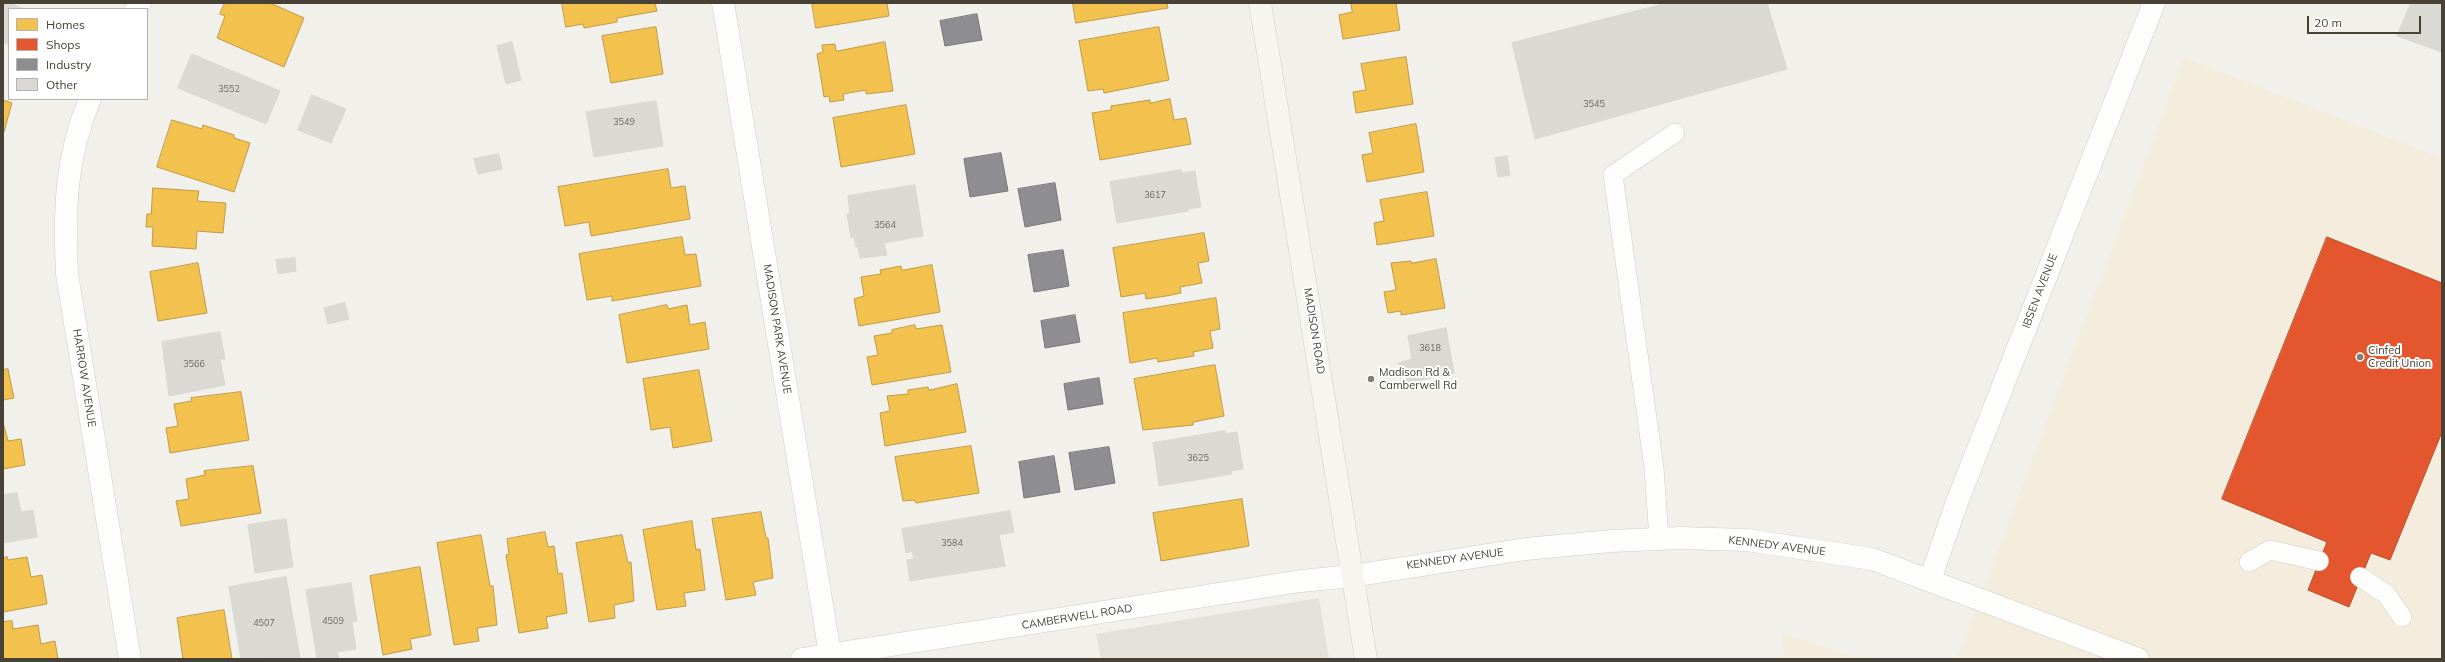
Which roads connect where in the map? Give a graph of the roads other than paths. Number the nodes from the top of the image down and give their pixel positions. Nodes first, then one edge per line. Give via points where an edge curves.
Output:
1 (723, 3) edge
2 (1260, 3) edge
3 (2154, 3) edge
4 (90, 100) edge
5 (1675, 133) dead end
6 (1659, 539) junction
7 (2319, 561) dead end
8 (2249, 562) dead end
9 (1352, 576) junction
10 (2360, 577) dead end
11 (1930, 580) junction
12 (2402, 617) dead end
13 (830, 654) junction
14 (130, 659) edge
15 (802, 659) edge
16 (1366, 659) edge
17 (2138, 659) edge

1 - 13 street, MADISON PARK AVENUE
2 - 9 main road, MADISON ROAD
3 - 11 street, IBSEN AVENUE via 1957,502
4 - 14 street, HARROW AVENUE via 82,118 70,169 64,221 67,274
5 - 6 lane via 1613,175 1654,468
6 - 9 street, KENNEDY AVENUE via 1526,549
6 - 11 street, KENNEDY AVENUE via 1747,540 1872,559
7 - 8 lane via 2270,550
9 - 13 street, CAMBERWELL ROAD via 1301,580 1094,615
9 - 16 main road, MADISON ROAD
10 - 12 lane via 2386,594
11 - 17 street, KENNEDY AVENUE
13 - 15 street, CAMBERWELL ROAD

